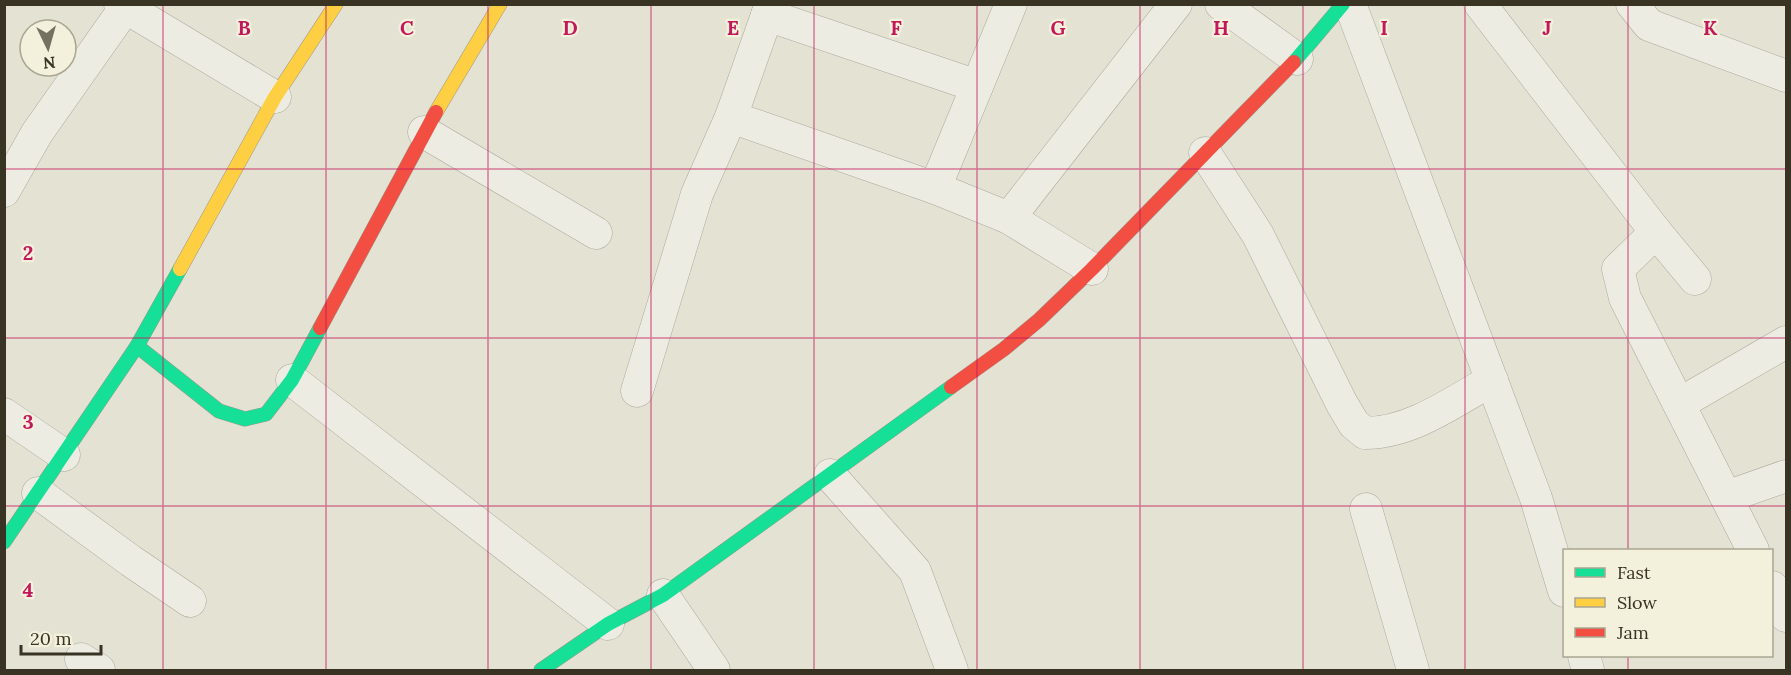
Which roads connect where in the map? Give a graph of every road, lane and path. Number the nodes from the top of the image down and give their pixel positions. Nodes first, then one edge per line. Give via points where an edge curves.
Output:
1 (336, 4) edge
2 (500, 4) edge
3 (1011, 4) edge
4 (1176, 4) edge
5 (1221, 4) edge
6 (1343, 4) edge
7 (1350, 4) edge
8 (1480, 4) edge
9 (1632, 4) edge
10 (123, 6) edge
11 (769, 10) edge
12 (1297, 59) junction
13 (1786, 76) edge
14 (977, 86) junction
15 (275, 97) junction
16 (731, 117) junction
17 (424, 132) junction
18 (1205, 153) junction
19 (935, 188) junction
20 (4, 192) edge
21 (1009, 218) junction
22 (1656, 232) junction
23 (596, 233) dead end
24 (1092, 269) junction
25 (1695, 279) dead end
26 (1786, 342) edge
27 (137, 346) junction
28 (292, 380) junction
29 (1492, 380) junction
30 (638, 391) dead end
31 (1679, 404) junction
32 (4, 414) edge
33 (64, 455) junction
34 (830, 475) junction
35 (1786, 476) edge
36 (38, 493) junction
37 (1726, 497) junction
38 (1366, 509) dead end
39 (4, 542) edge
40 (1752, 549) edge
41 (1563, 588) edge
42 (1773, 589) edge
43 (663, 595) junction
44 (190, 601) dead end
45 (1786, 616) edge
46 (608, 624) junction
47 (541, 670) edge
48 (714, 670) edge
49 (952, 670) edge
50 (1413, 670) edge

1 - 15 street
2 - 17 street
3 - 14 street
4 - 21 street
5 - 12 street
6 - 12 street
7 - 29 street
8 - 22 street
9 - 13 street via 1649,25
10 - 15 street
10 - 20 street via 37,134
11 - 14 street
11 - 16 street
12 - 18 street
14 - 19 street
15 - 27 street
16 - 19 street
16 - 30 street via 697,194
17 - 23 street
17 - 28 street
18 - 24 street
18 - 29 street via 1258,235 1342,404 1354,424 1365,433 1419,421
19 - 21 street
21 - 24 street
22 - 25 street
22 - 31 street via 1618,269 1625,298
24 - 34 street via 1004,349
26 - 31 street
27 - 28 street via 219,411 245,419 266,414
27 - 33 street
28 - 46 street
29 - 41 street via 1536,498
31 - 37 street
32 - 33 street
33 - 36 street
34 - 43 street
34 - 49 street via 915,571
35 - 37 street
36 - 39 street
36 - 44 street
37 - 40 street
38 - 50 street
42 - 45 street
43 - 46 street
43 - 48 street
46 - 47 street

